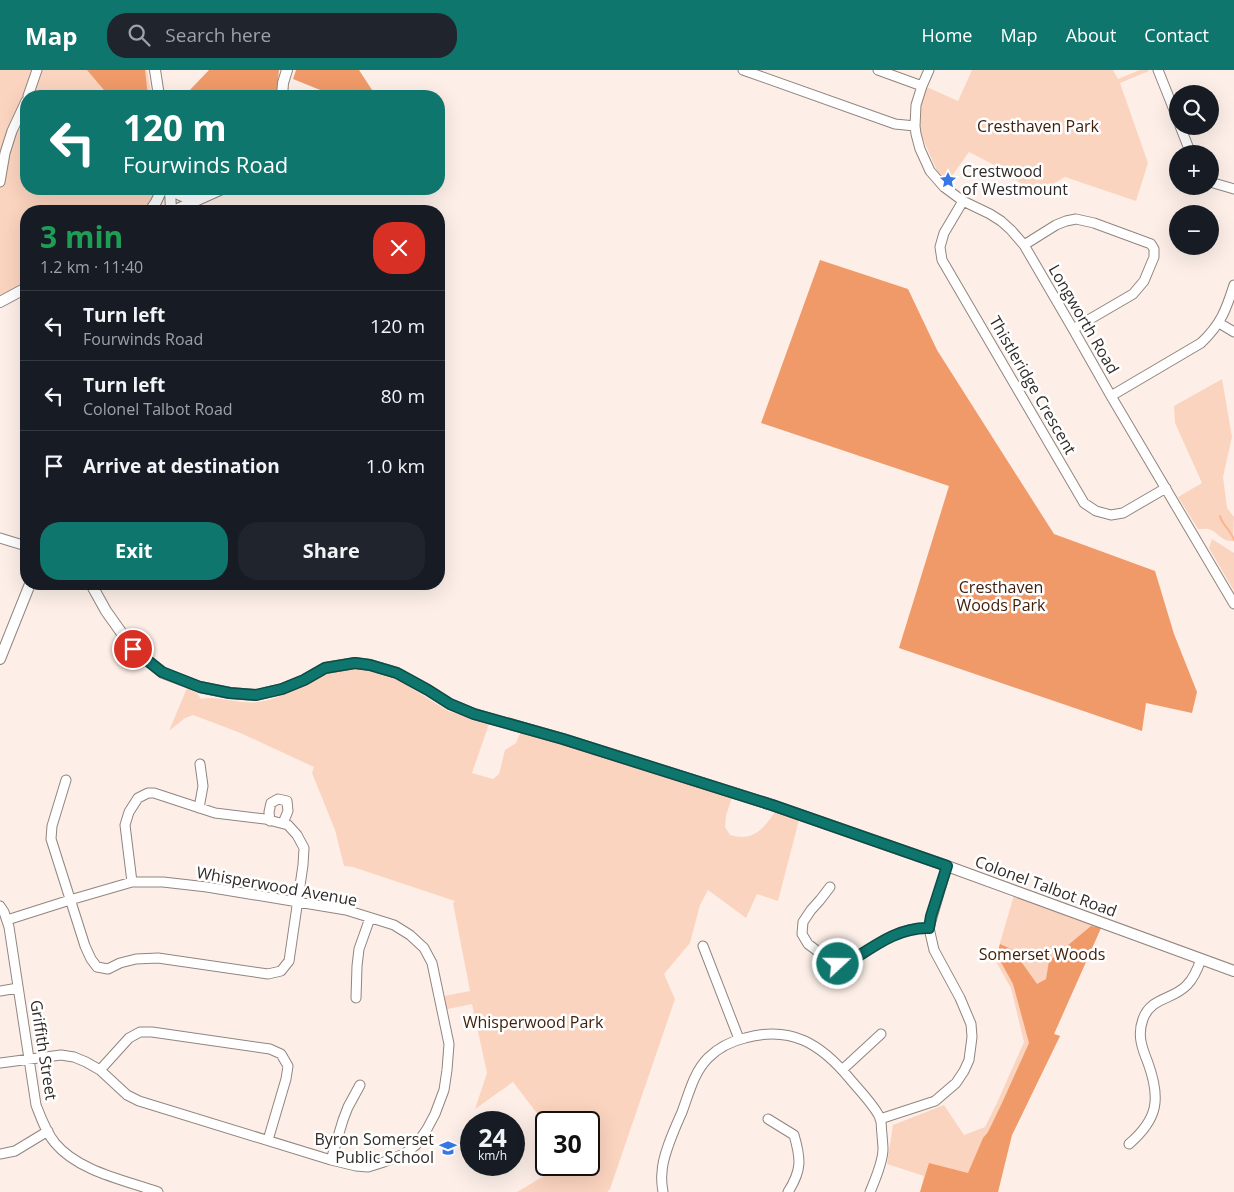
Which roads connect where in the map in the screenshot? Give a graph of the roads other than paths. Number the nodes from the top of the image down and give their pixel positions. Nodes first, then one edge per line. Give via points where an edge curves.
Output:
1 (37, 70) edge
2 (154, 70) edge
3 (287, 70) edge
4 (743, 70) edge
5 (878, 70) edge
6 (929, 70) edge
7 (1158, 70) edge
8 (922, 86) junction
9 (30, 90) edge
10 (158, 90) edge
11 (282, 90) edge
12 (1169, 98) edge
13 (20, 114) edge
14 (915, 126) junction
15 (0, 182) edge
16 (1219, 185) edge
17 (1234, 189) edge
18 (178, 195) edge
19 (209, 195) edge
20 (199, 200) junction
21 (963, 201) junction
22 (187, 205) edge
23 (194, 205) edge
24 (1024, 245) junction
25 (1234, 285) edge
26 (20, 291) edge
27 (0, 302) edge
28 (1219, 323) junction
29 (1074, 329) junction
30 (1234, 332) edge
31 (1111, 396) junction
32 (1166, 488) junction
33 (0, 538) edge
34 (20, 544) edge
35 (28, 590) edge
36 (94, 590) edge
37 (1234, 604) edge
38 (0, 659) edge
39 (200, 764) dead end
40 (66, 780) dead end
41 (198, 808) junction
42 (270, 821) junction
43 (283, 823) junction
44 (947, 866) junction
45 (132, 882) junction
46 (830, 887) dead end
47 (70, 900) junction
48 (297, 901) junction
49 (0, 906) edge
50 (370, 918) junction
51 (7, 920) junction
52 (929, 928) junction
53 (703, 946) dead end
54 (1201, 959) junction
55 (1234, 971) edge
56 (18, 988) junction
57 (0, 991) edge
58 (356, 998) dead end
59 (880, 1034) dead end
60 (739, 1039) junction
61 (29, 1059) junction
62 (0, 1063) edge
63 (100, 1070) junction
64 (842, 1070) junction
65 (360, 1085) dead end
66 (768, 1119) dead end
67 (880, 1119) junction
68 (48, 1131) junction
69 (268, 1140) junction
70 (1129, 1144) dead end
71 (0, 1154) edge
72 (331, 1160) junction
73 (158, 1192) edge
74 (663, 1192) edge
75 (788, 1192) edge
76 (870, 1192) edge

1 - 9 street
2 - 10 main road
3 - 11 main road
4 - 14 street via 895,124
5 - 8 street
6 - 8 street, Longworth Road
7 - 12 street
8 - 14 street, Longworth Road via 916,105
13 - 15 street via 5,152
14 - 21 street, Longworth Road via 920,149 930,171
16 - 17 street
18 - 20 main road
19 - 20 main road
20 - 22 main road
20 - 23 main road
21 - 24 street, Longworth Road via 1001,221
21 - 32 street, Thistleridge Crescent via 944,233 940,246 942,260 1084,503 1111,515 1123,513
24 - 29 street, Longworth Road
24 - 29 street via 1056,225 1076,219 1151,244 1154,249 1144,281 1133,294
25 - 28 street
26 - 27 main road
28 - 30 street
28 - 31 street via 1201,343
29 - 31 street, Longworth Road
31 - 32 street, Longworth Road
32 - 37 street, Longworth Road
33 - 34 street
35 - 38 main road
36 - 44 main road, Colonel Talbot Road via 133,649 162,672 200,687 256,695 282,689 325,668 355,663 370,665 397,673 474,714 772,805
39 - 41 street via 203,786
40 - 47 street via 51,839
41 - 42 street
41 - 45 street via 154,793 138,798 125,825
42 - 43 street
42 - 43 street via 271,803 278,799 287,801 288,811
43 - 48 street via 293,830 304,848
44 - 52 street
44 - 54 main road, Colonel Talbot Road
45 - 47 street, Whisperwood Avenue
45 - 48 street, Whisperwood Avenue via 207,887
46 - 52 street via 803,922 802,934 808,944 832,962 846,964 890,936 904,930
47 - 48 street via 85,946 98,967 108,969 136,959 158,958 268,974 281,971 289,961
47 - 51 street, Whisperwood Avenue
48 - 50 street, Whisperwood Avenue
49 - 51 street, Griffith Street
50 - 58 street via 359,949
50 - 72 street, Whisperwood Avenue via 394,925 410,935 424,948 432,962 449,1044 444,1090 427,1129 414,1147 404,1154 368,1167
51 - 56 street, Griffith Street
52 - 67 street via 934,950 971,1024 969,1060 956,1083 935,1101
53 - 60 street
54 - 55 main road, Colonel Talbot Road
54 - 70 street via 1187,986 1152,1004 1143,1018 1139,1036 1155,1086 1155,1100 1152,1117 1140,1135
56 - 57 street
56 - 61 street, Griffith Street
59 - 64 street
60 - 64 street via 759,1034 801,1039 828,1055
60 - 74 street via 708,1058 696,1073 668,1148 662,1171
61 - 62 street, Whisperwood Avenue
61 - 63 street, Whisperwood Avenue via 61,1055 74,1057
61 - 68 street, Griffith Street via 36,1105
63 - 69 street, Whisperwood Avenue via 127,1095 140,1101
63 - 69 street via 129,1038 140,1032 270,1049 281,1054 288,1066
64 - 67 street
65 - 72 street via 348,1107
66 - 75 street via 794,1135 798,1148 799,1168
67 - 76 street via 884,1150
68 - 71 street via 15,1151
68 - 73 street, Griffith Street via 55,1143 87,1168
69 - 72 street, Whisperwood Avenue

